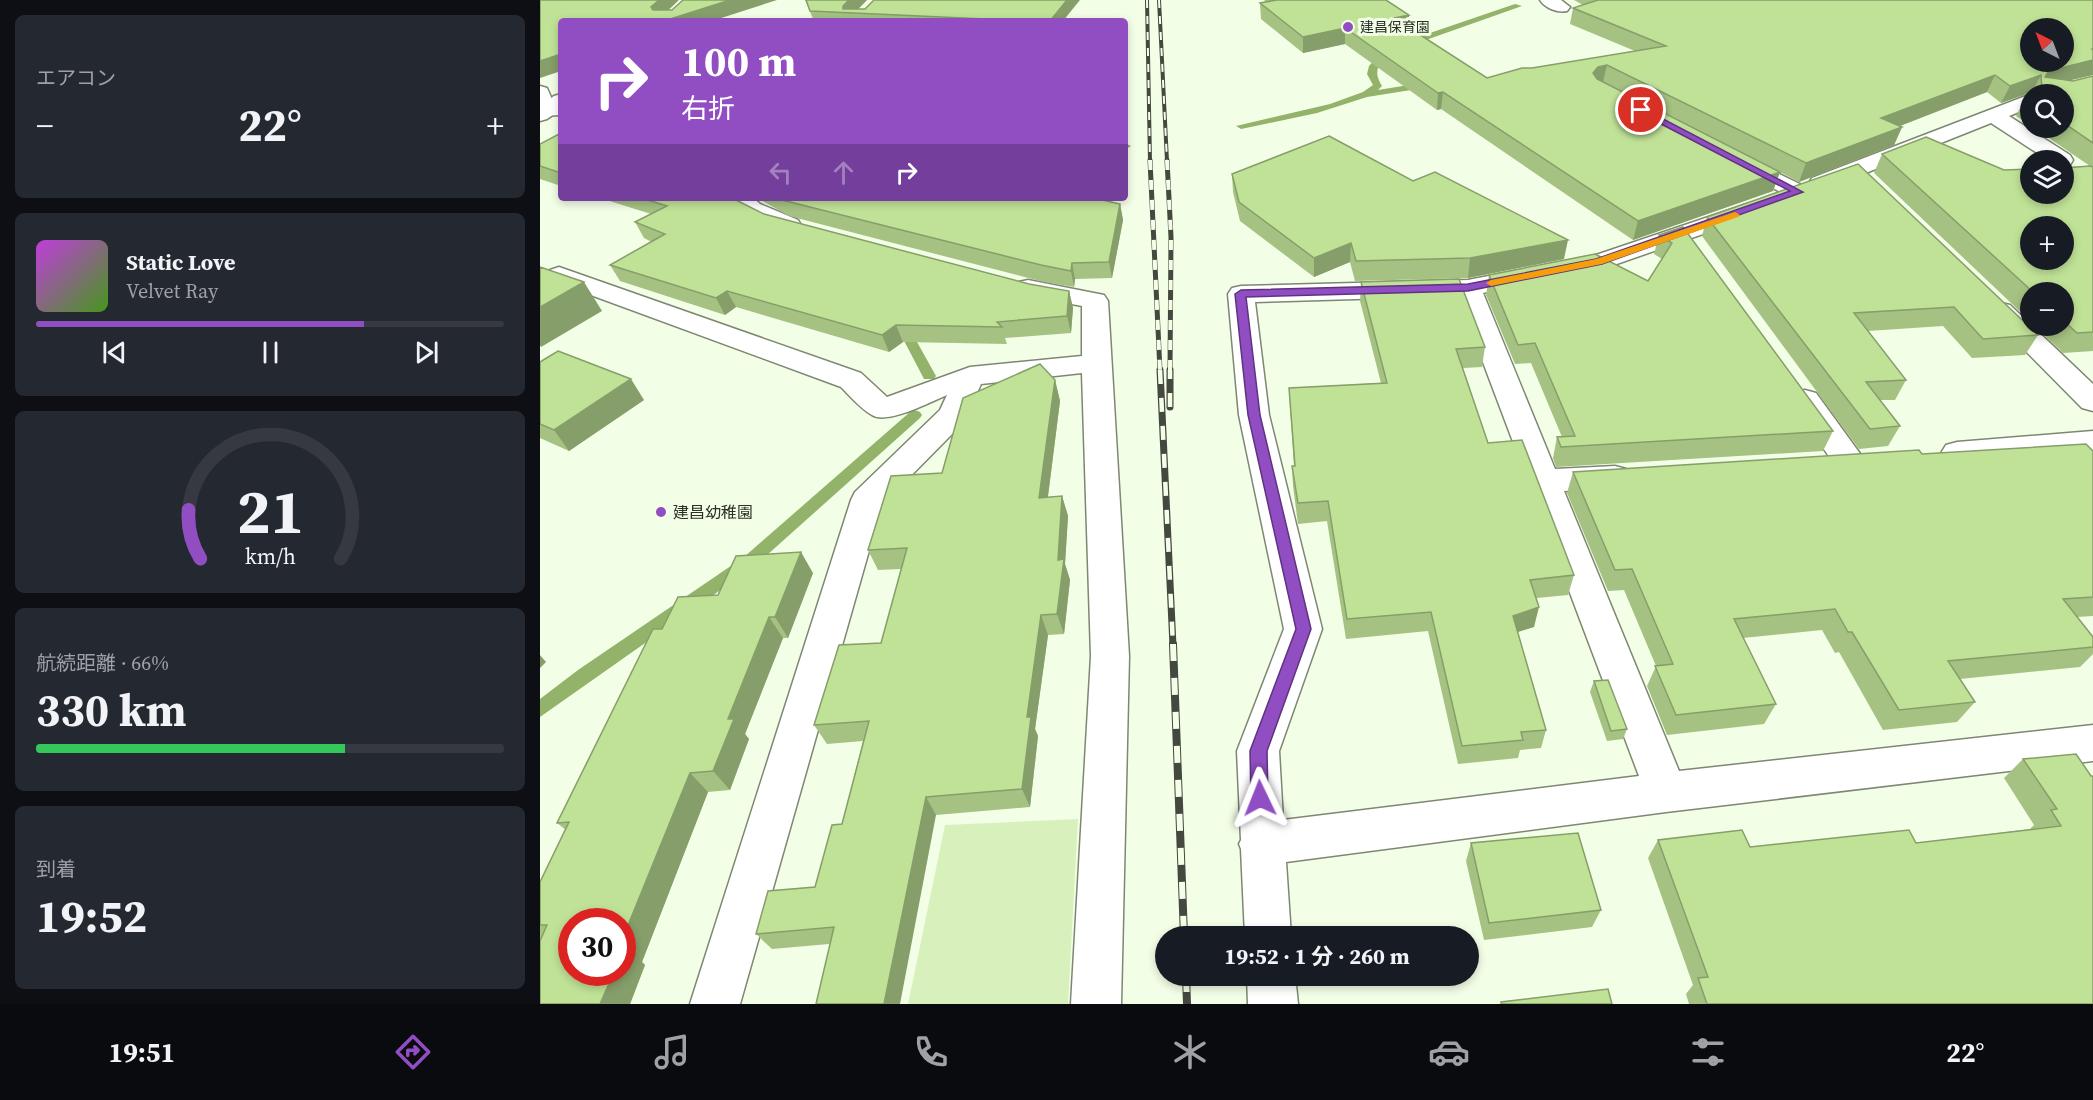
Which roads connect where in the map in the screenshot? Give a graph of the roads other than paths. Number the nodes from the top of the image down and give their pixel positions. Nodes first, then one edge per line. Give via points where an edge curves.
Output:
1 (2020, 105) edge
2 (1995, 116) junction
3 (1716, 149) edge
4 (2046, 150) edge
5 (2074, 169) edge
6 (2083, 175) edge
7 (1798, 192) junction
8 (743, 201) edge
9 (814, 232) edge
10 (559, 275) edge
11 (998, 280) edge
12 (1468, 288) junction
13 (1982, 294) edge
14 (1096, 363) junction
15 (970, 376) junction
16 (1788, 377) edge
17 (2093, 400) edge
18 (2093, 441) edge
19 (1931, 455) edge
20 (1815, 465) edge
21 (1639, 475) edge
22 (1545, 481) junction
23 (2093, 742) edge
24 (1665, 792) junction
25 (1261, 844) junction
26 (1267, 926) edge
27 (1272, 986) edge
28 (715, 1004) edge
29 (1096, 1004) edge
30 (1273, 1004) edge

1 - 2 street
2 - 4 street
2 - 7 street via 1863,178
3 - 7 street
5 - 6 street
7 - 12 street via 1691,243
8 - 9 street via 780,223
10 - 15 street via 851,380 883,409
11 - 14 street via 1095,301
12 - 22 street
12 - 25 street via 1241,294 1254,415 1303,629 1258,751
13 - 17 street
14 - 15 street
14 - 29 street via 1110,656
15 - 28 street via 953,415 867,500
16 - 20 street via 1862,462
18 - 19 street
21 - 22 street
22 - 24 street
23 - 24 street
24 - 25 street
25 - 26 street
27 - 30 street

